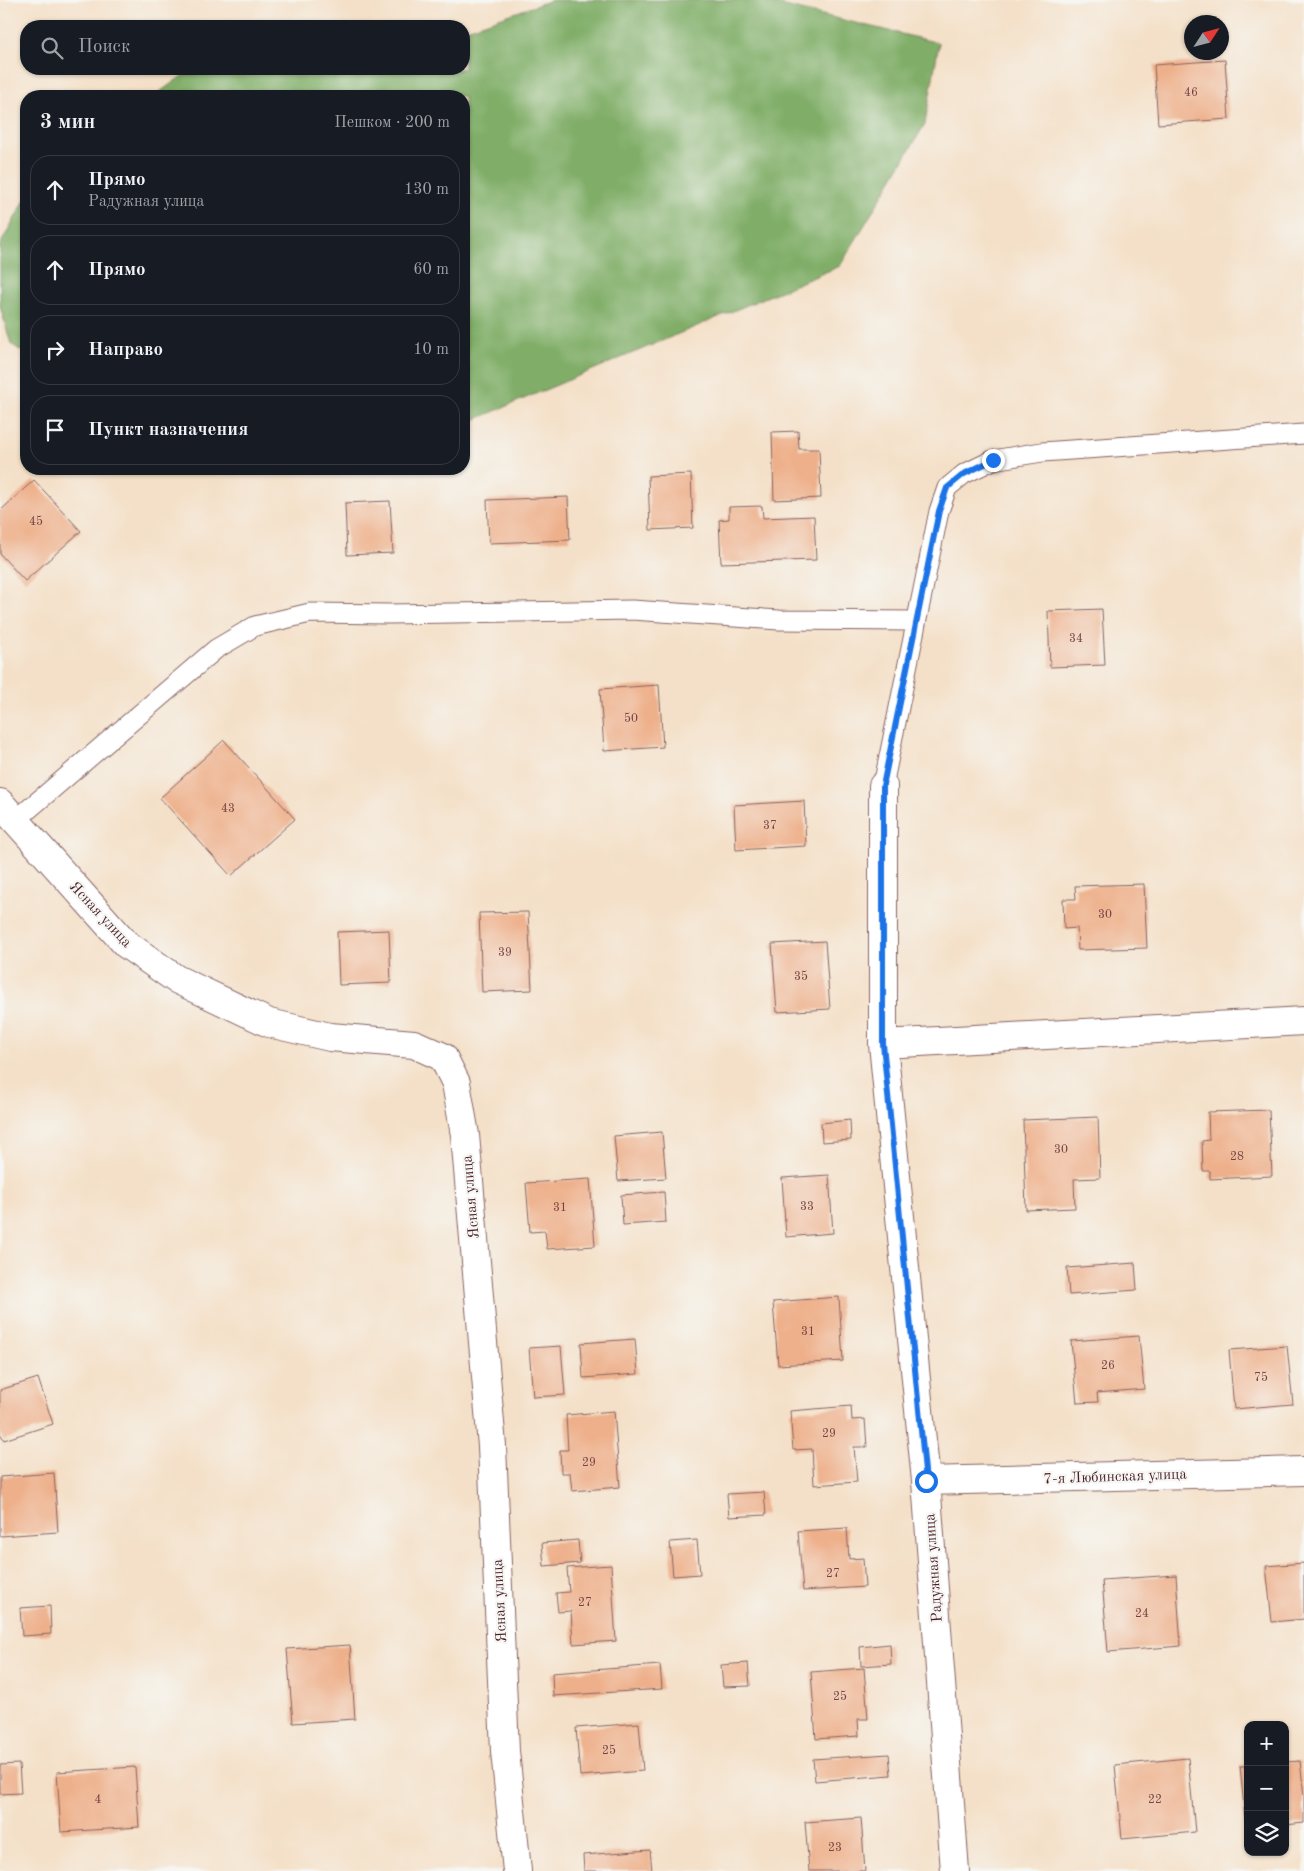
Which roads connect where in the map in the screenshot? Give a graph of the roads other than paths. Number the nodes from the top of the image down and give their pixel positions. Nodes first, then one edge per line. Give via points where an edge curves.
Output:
1 (1304, 434) edge
2 (916, 621) junction
3 (883, 786) joint
4 (8, 812) edge
5 (1304, 1021) edge
6 (883, 1044) junction
7 (1304, 1471) edge
8 (926, 1481) junction
9 (517, 1871) edge
10 (955, 1871) edge

1 - 2 lane via 1042,452 993,460 964,474 947,488 939,511
2 - 3 lane
2 - 4 lane via 779,620 632,610 310,613 255,626 216,649
3 - 6 street, Радужная улица
4 - 9 street, Ясная улица via 126,944 176,979 269,1023 330,1037 414,1044 443,1057 452,1074 465,1135 491,1436 505,1751
5 - 6 street
6 - 8 street, Радужная улица
7 - 8 street, 7-я Любинская улица
8 - 10 street, Радужная улица

